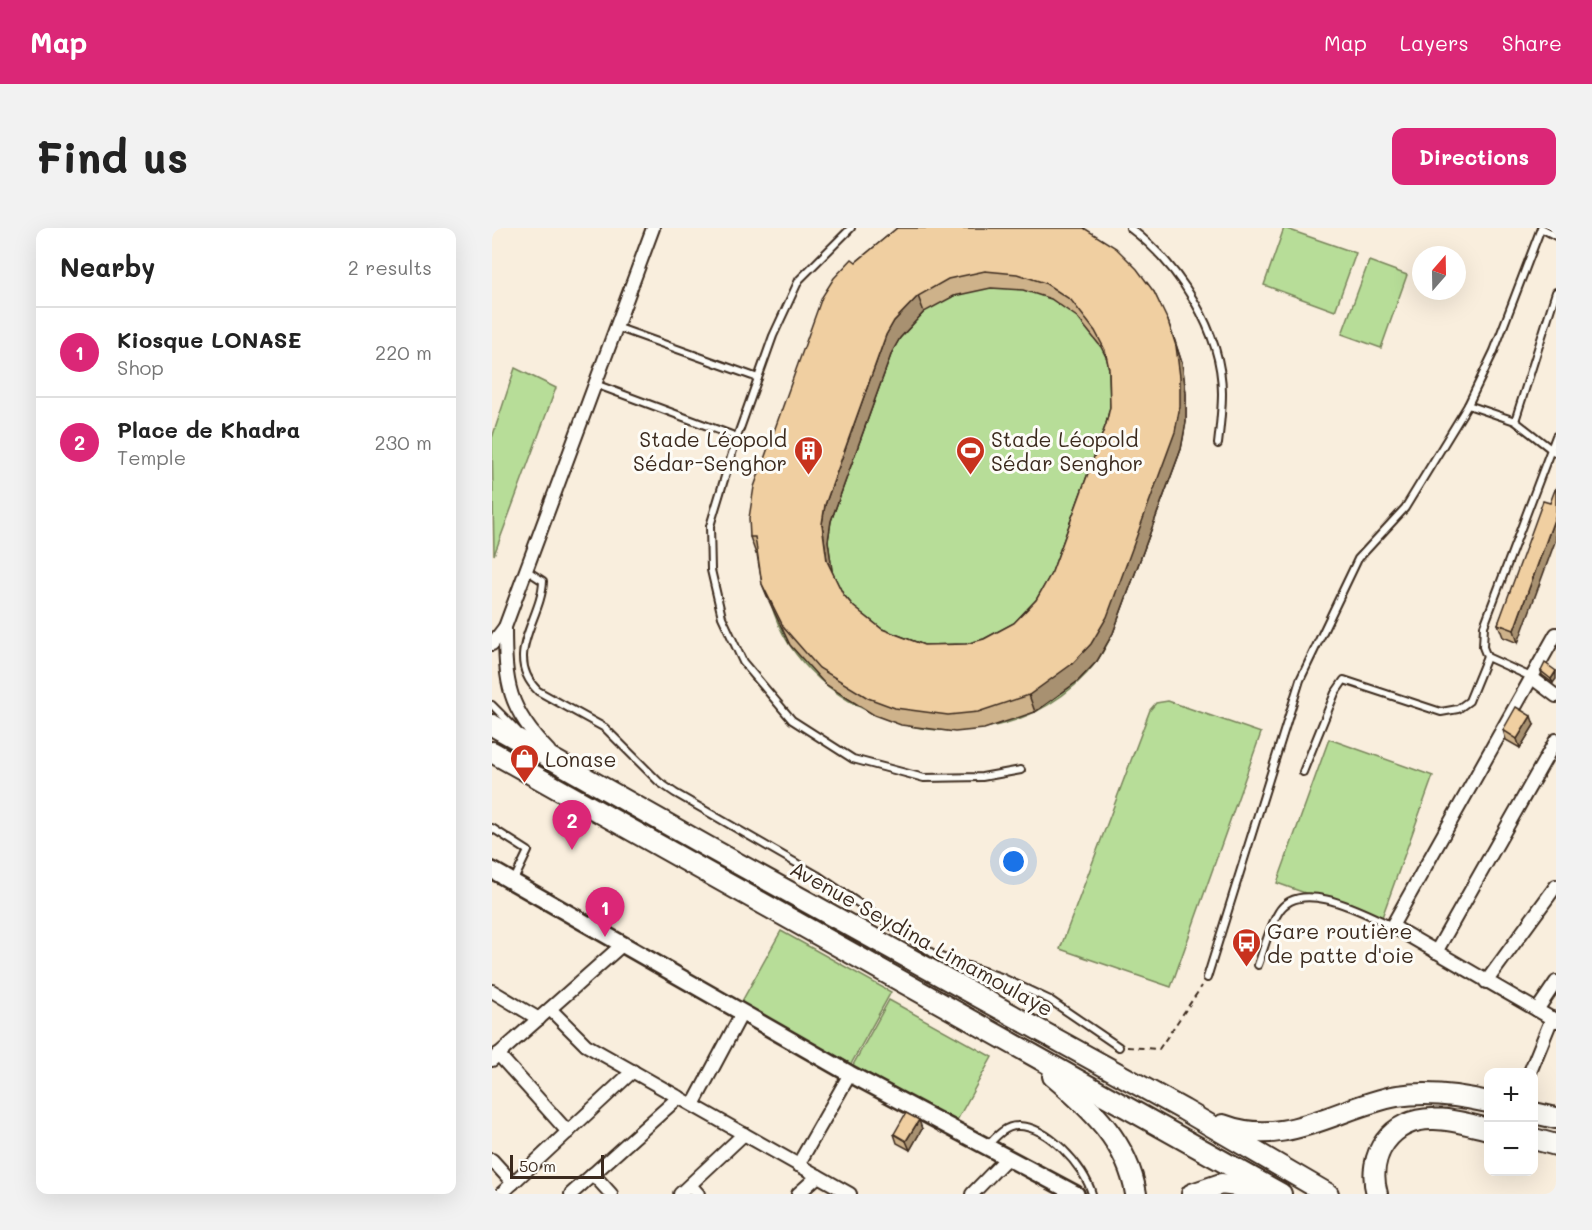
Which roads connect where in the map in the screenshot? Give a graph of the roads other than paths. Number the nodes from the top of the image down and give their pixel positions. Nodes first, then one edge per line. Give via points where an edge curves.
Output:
1 (653, 228) edge
2 (851, 228) edge
3 (1130, 228) edge
4 (1541, 228) edge
5 (1556, 236) edge
6 (1556, 292) edge
7 (616, 327) junction
8 (758, 378) junction
9 (595, 384) junction
10 (1468, 405) junction
11 (1515, 421) junction
12 (1556, 436) edge
13 (737, 438) junction
14 (1218, 444) dead end
15 (1554, 451) edge
16 (525, 569) junction
17 (505, 627) junction
18 (1556, 634) edge
19 (492, 644) edge
20 (1486, 657) junction
21 (1531, 677) junction
22 (1556, 696) edge
23 (492, 705) edge
24 (492, 725) edge
25 (1556, 740) edge
26 (537, 749) junction
27 (492, 752) edge
28 (561, 763) junction
29 (1021, 770) dead end
30 (1303, 772) dead end
31 (492, 828) edge
32 (492, 870) edge
33 (513, 882) junction
34 (1556, 886) edge
35 (1392, 926) junction
36 (622, 945) junction
37 (1436, 952) junction
38 (1258, 965) dead end
39 (1207, 978) road end
40 (1486, 982) junction
41 (1556, 982) edge
42 (492, 991) edge
43 (550, 1009) junction
44 (1538, 1010) junction
45 (742, 1013) junction
46 (539, 1019) junction
47 (1554, 1020) edge
48 (1013, 1044) junction
49 (1119, 1047) road end
50 (495, 1057) edge
51 (1532, 1068) edge
52 (633, 1071) junction
53 (850, 1074) junction
54 (679, 1097) junction
55 (1484, 1101) edge
56 (693, 1105) junction
57 (1184, 1110) junction
58 (1538, 1114) edge
59 (1556, 1118) edge
60 (1484, 1128) edge
61 (568, 1132) junction
62 (744, 1134) junction
63 (1538, 1140) edge
64 (1556, 1144) edge
65 (987, 1147) junction
66 (1007, 1158) junction
67 (492, 1160) edge
68 (798, 1165) junction
69 (593, 1174) junction
70 (818, 1176) junction
71 (513, 1183) junction
72 (694, 1190) edge
73 (503, 1193) edge
74 (1278, 1193) edge
75 (571, 1194) edge
76 (611, 1194) edge
77 (680, 1194) edge
78 (798, 1194) edge
79 (850, 1194) edge
80 (972, 1194) edge
81 (1076, 1194) edge
82 (1092, 1194) edge
83 (1136, 1194) edge
84 (1192, 1194) edge
85 (1328, 1194) edge
86 (1377, 1194) edge

1 - 7 street
2 - 8 lane via 799,280
3 - 14 lane via 1149,242 1181,279 1211,334 1222,391
4 - 5 lane
4 - 10 lane via 1494,351
6 - 11 lane
7 - 8 lane
7 - 9 street
8 - 13 lane
9 - 13 lane
9 - 16 street
10 - 11 lane
10 - 39 lane via 1405,508 1358,559 1300,680
11 - 15 lane
12 - 15 lane
13 - 29 lane via 710,526 711,570 722,617 743,662 785,712 853,759 924,778 982,777
15 - 20 lane via 1484,626
16 - 17 street
16 - 49 lane via 543,581 523,653 530,683 538,691 605,728 675,793 817,875 935,956 1001,977 1050,1000
17 - 19 street
17 - 28 street via 505,668 516,710
18 - 21 street
20 - 21 lane
20 - 30 lane via 1469,701 1458,709 1441,712 1344,680
21 - 22 street
21 - 35 street
23 - 26 lane
24 - 26 highway, Avenue Seydina Limamoulaye
25 - 37 street
26 - 28 highway, Avenue Seydina Limamoulaye
27 - 48 highway
28 - 57 highway, Avenue Seydina Limamoulaye
31 - 33 lane via 528,851
32 - 33 street
33 - 36 street
34 - 40 street
35 - 37 street
35 - 38 lane via 1344,904 1311,897 1291,901 1278,911
36 - 43 street
36 - 45 street
37 - 40 street
40 - 44 street
41 - 44 street
42 - 46 street
43 - 46 street
43 - 52 street via 586,1045
44 - 47 street
45 - 53 street
45 - 56 street
46 - 50 street
47 - 51 street
48 - 74 highway
48 - 83 highway via 1067,1088 1109,1130 1134,1177
50 - 61 street
52 - 54 street
52 - 61 street
53 - 65 street
53 - 68 street
54 - 56 street
54 - 69 street
55 - 57 highway via 1445,1094 1397,1096 1301,1128 1262,1133 1244,1132
56 - 62 street
57 - 85 highway, Avenue Seydina Limamoulaye
58 - 59 highway
60 - 86 highway via 1431,1118 1398,1129 1386,1138 1378,1152 1373,1168
61 - 71 street
62 - 68 street
62 - 72 street
63 - 64 highway
65 - 66 street
65 - 82 lane via 1004,1129 1017,1126 1034,1130 1080,1166
66 - 80 street
66 - 81 street
67 - 71 street
68 - 70 street
69 - 75 street
69 - 76 street
70 - 78 street
70 - 79 street
71 - 73 street
72 - 77 street
74 - 84 highway via 1221,1184

